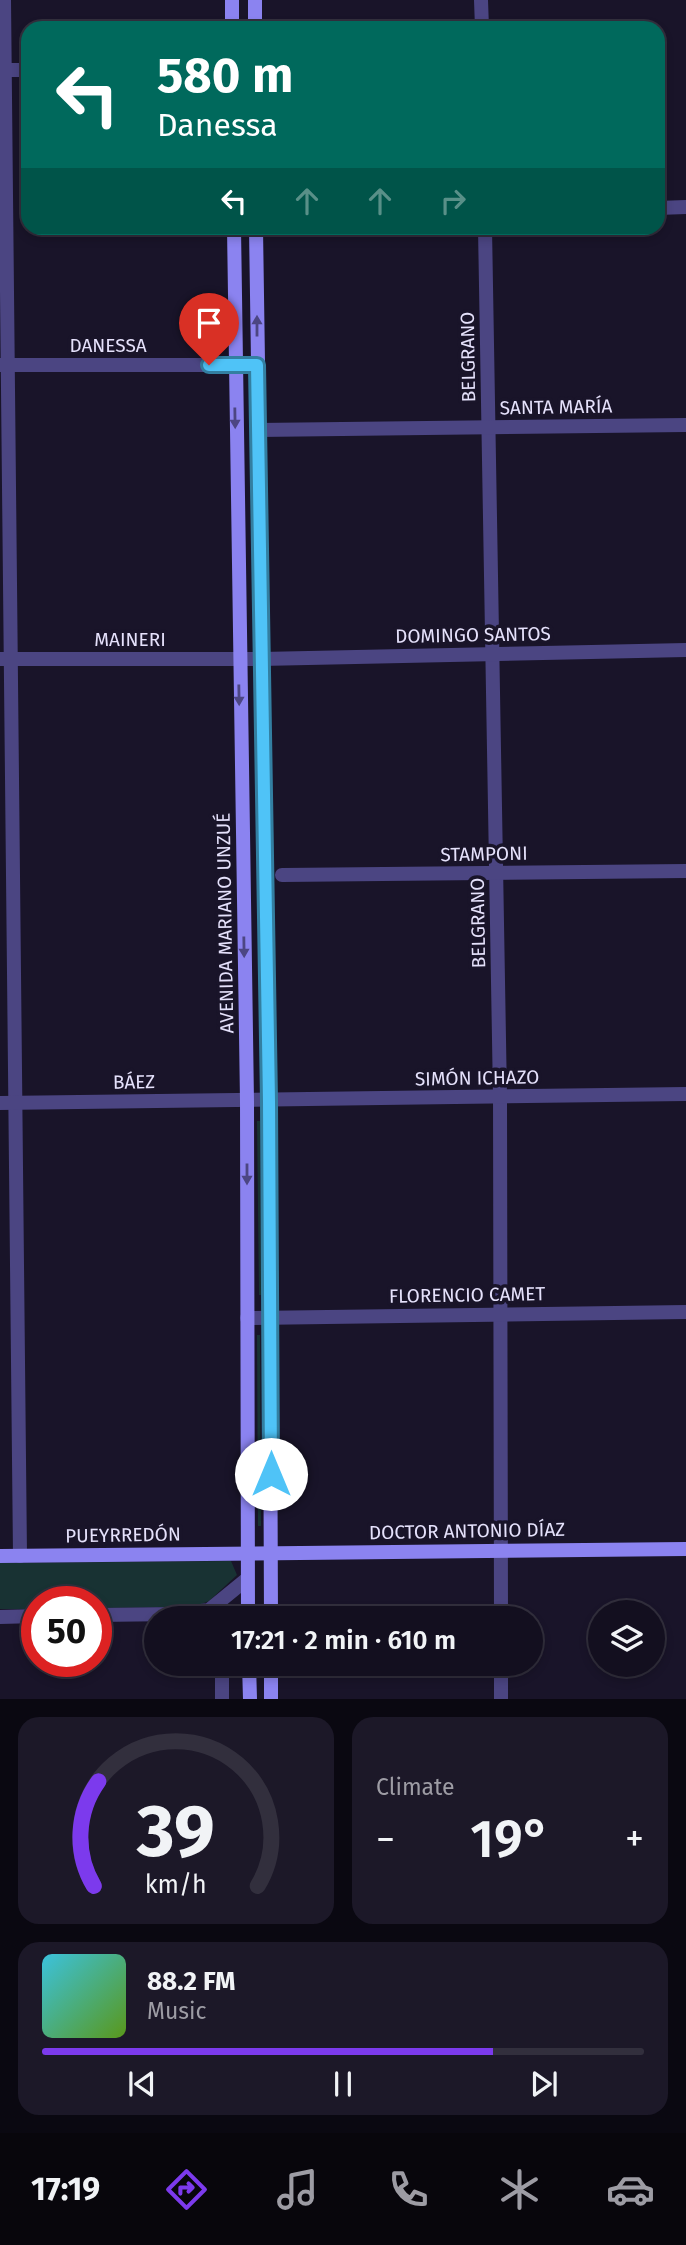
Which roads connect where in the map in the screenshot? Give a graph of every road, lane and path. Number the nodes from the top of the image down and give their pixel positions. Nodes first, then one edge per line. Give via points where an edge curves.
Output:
1 (4, 0) edge
2 (232, 0) edge
3 (255, 0) edge
4 (481, 0) edge
5 (232, 21) edge
6 (255, 21) edge
7 (482, 21) edge
8 (2, 70) edge
9 (21, 70) edge
10 (686, 207) edge
11 (665, 208) edge
12 (234, 235) edge
13 (256, 235) edge
14 (485, 235) edge
15 (235, 364) junction
16 (4, 365) edge
17 (257, 365) junction
18 (686, 425) edge
19 (489, 427) junction
20 (258, 430) junction
21 (259, 508) junction
22 (236, 510) junction
23 (686, 650) edge
24 (492, 654) junction
25 (239, 657) junction
26 (5, 659) edge
27 (261, 659) junction
28 (242, 832) junction
29 (264, 832) junction
30 (686, 871) edge
31 (496, 873) junction
32 (282, 875) dead end
33 (243, 913) junction
34 (266, 914) junction
35 (686, 1094) edge
36 (500, 1097) junction
37 (247, 1101) junction
38 (269, 1101) junction
39 (0, 1103) edge
40 (16, 1103) junction
41 (686, 1312) edge
42 (500, 1314) junction
43 (270, 1317) junction
44 (247, 1318) junction
45 (686, 1549) edge
46 (500, 1550) junction
47 (248, 1552) junction
48 (271, 1552) junction
49 (0, 1556) edge
50 (20, 1556) junction
51 (247, 1579) junction
52 (219, 1606) edge
53 (248, 1606) edge
54 (271, 1606) edge
55 (501, 1606) edge
56 (144, 1614) edge
57 (112, 1615) edge
58 (21, 1616) edge
59 (0, 1617) edge
60 (222, 1676) edge
61 (249, 1676) edge
62 (271, 1676) edge
63 (501, 1676) edge
64 (222, 1699) edge
65 (250, 1699) edge
66 (271, 1699) edge
67 (501, 1699) edge

1 - 8 street
2 - 5 main road
3 - 6 main road
4 - 7 street
8 - 9 street
8 - 16 street
10 - 11 street
12 - 15 main road, AVENIDA MARIANO UNZUÉ
17 -> 13 main road
14 - 19 street, BELGRANO
15 - 16 street, DANESSA
15 - 17 street, DANESSA
15 -> 22 main road, AVENIDA MARIANO UNZUÉ
16 - 26 street
17 - 20 main road
18 - 19 street, SANTA MARÍA
19 - 20 street, SANTA MARÍA
19 - 24 street, BELGRANO
20 - 21 main road
21 - 22 main road
21 - 27 main road
22 - 25 main road, AVENIDA MARIANO UNZUÉ
23 - 24 street, DOMINGO SANTOS
24 - 27 street, DOMINGO SANTOS
24 - 31 street, BELGRANO
25 - 26 street, MAINERI
25 - 27 street, MAINERI
25 -> 28 main road, AVENIDA MARIANO UNZUÉ
26 - 40 street
27 - 29 main road
28 - 29 main road
28 - 33 main road, AVENIDA MARIANO UNZUÉ
29 - 34 main road
30 - 31 street, STAMPONI
31 - 32 street, STAMPONI
31 - 36 street, BELGRANO
33 - 34 main road
33 -> 37 main road, AVENIDA MARIANO UNZUÉ
34 - 38 main road
35 - 36 street, SIMÓN ICHAZO
36 - 38 street, SIMÓN ICHAZO
36 - 42 street, BELGRANO
37 - 38 street, BÁEZ
37 - 40 street, BÁEZ
37 -> 44 main road, AVENIDA MARIANO UNZUÉ
38 - 43 main road
39 - 40 street, BÁEZ
40 - 50 street
41 - 42 street, FLORENCIO CAMET
42 - 43 street, FLORENCIO CAMET
42 - 46 street, BELGRANO
43 - 44 street, FLORENCIO CAMET
43 - 48 main road
44 - 47 main road, AVENIDA MARIANO UNZUÉ
45 - 46 main road, DOCTOR ANTONIO DÍAZ
46 - 48 main road, DOCTOR ANTONIO DÍAZ
46 - 55 street, BELGRANO
47 - 48 main road, DOCTOR ANTONIO DÍAZ
47 - 50 main road, PUEYRREDÓN
47 - 51 main road, AVENIDA MARIANO UNZUÉ
48 - 54 main road
49 - 50 main road, PUEYRREDÓN
51 - 52 street
51 - 53 main road, AVENIDA MARIANO UNZUÉ
56 - 57 street
58 - 59 street
60 - 64 street
61 - 65 main road
62 - 66 main road
63 - 67 street

